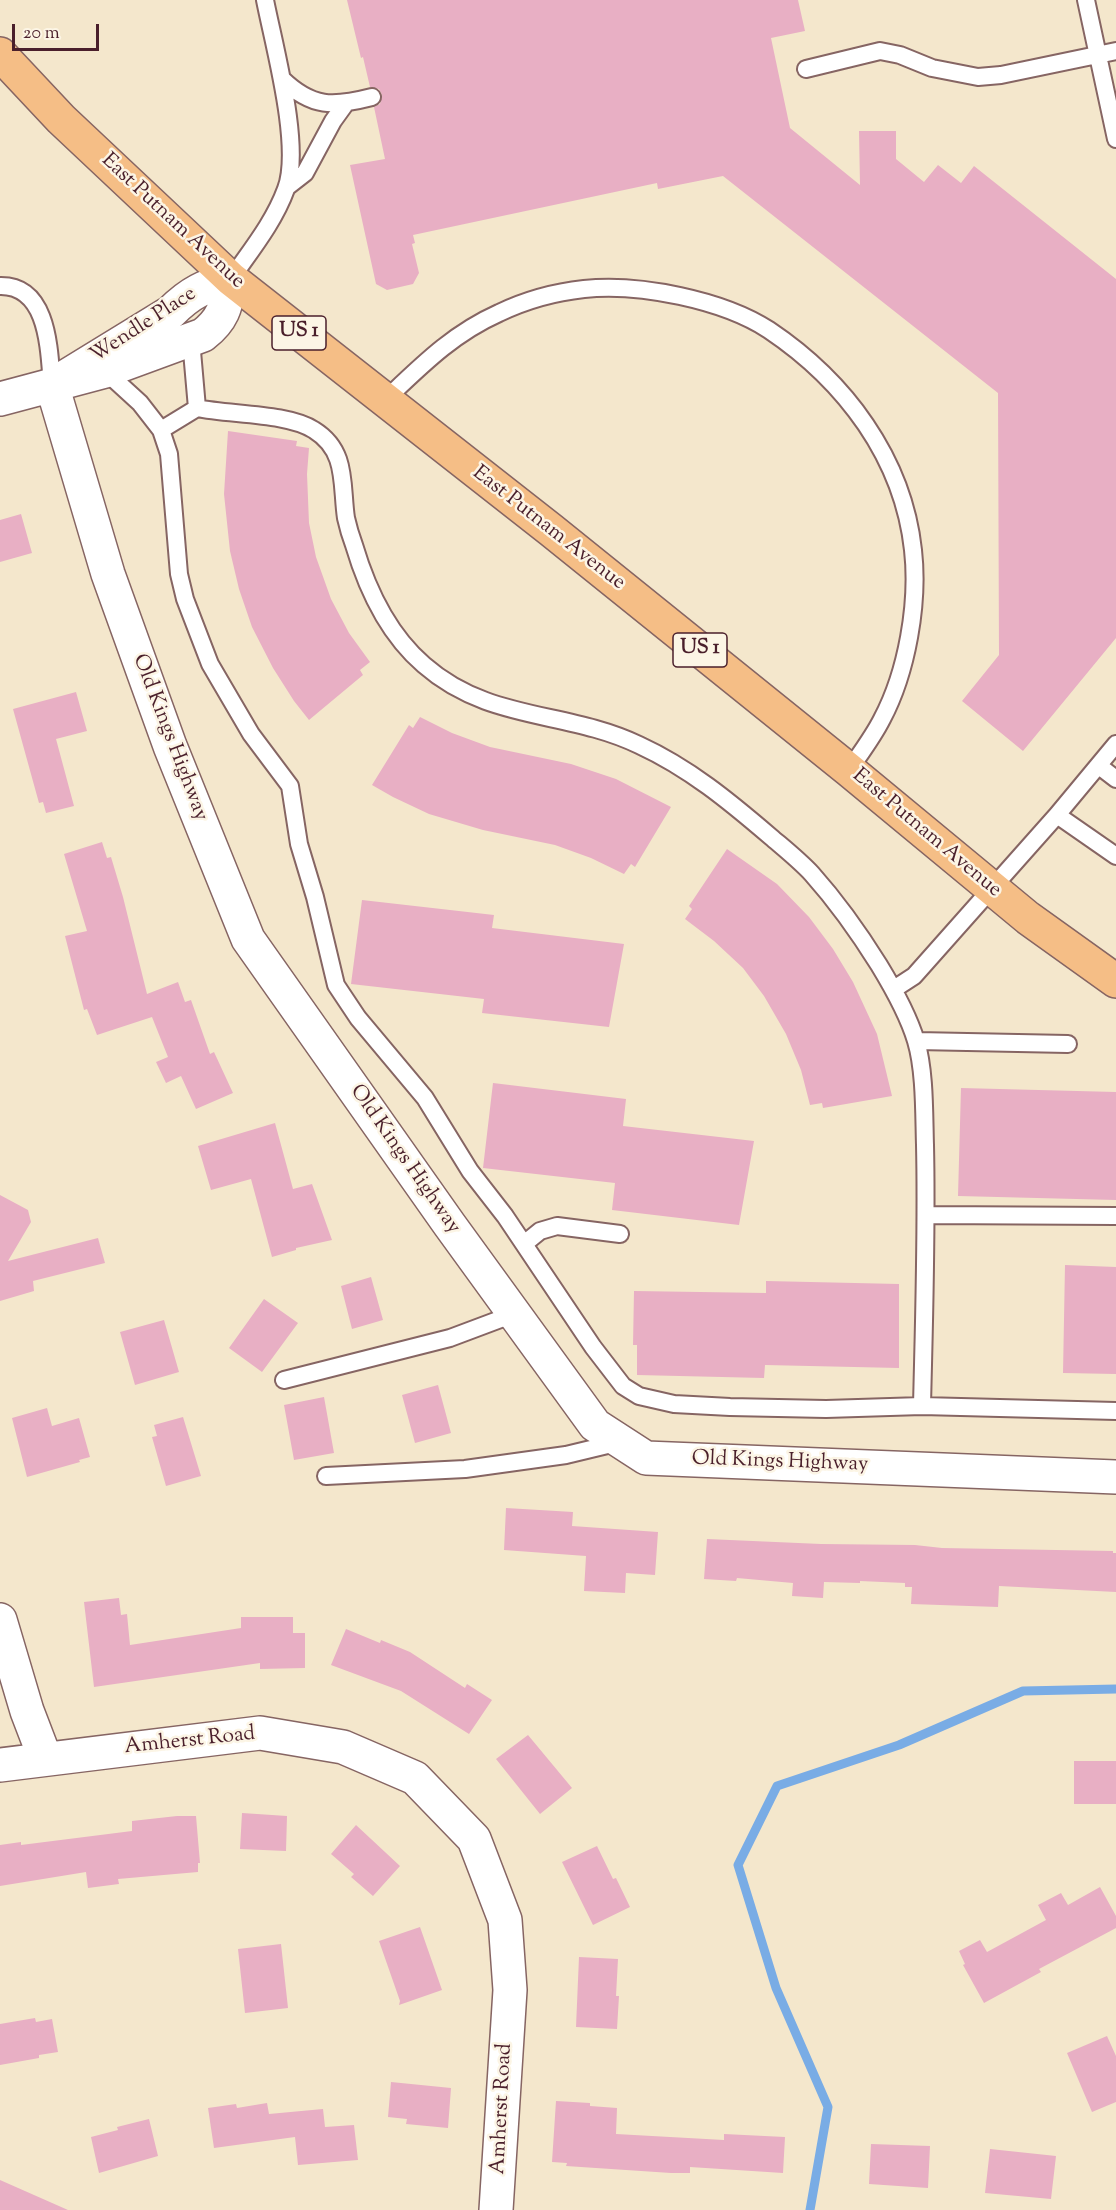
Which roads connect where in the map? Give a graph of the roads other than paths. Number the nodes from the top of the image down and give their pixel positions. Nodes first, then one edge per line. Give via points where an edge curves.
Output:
1 (265, 0) edge
2 (1086, 0) edge
3 (1116, 51) edge
4 (0, 54) edge
5 (1098, 55) junction
6 (806, 69) dead end
7 (282, 80) junction
8 (372, 97) dead end
9 (346, 103) junction
10 (1116, 139) edge
11 (287, 187) junction
12 (231, 279) junction
13 (0, 286) edge
14 (191, 340) junction
15 (105, 371) junction
16 (52, 385) junction
17 (0, 399) edge
18 (384, 401) junction
19 (197, 408) junction
20 (161, 430) junction
21 (1116, 744) edge
22 (1099, 766) junction
23 (849, 770) junction
24 (1116, 779) edge
25 (1057, 815) junction
26 (1116, 856) edge
27 (992, 889) junction
28 (1116, 981) edge
29 (894, 989) junction
30 (916, 1041) junction
31 (1068, 1044) dead end
32 (927, 1215) junction
33 (1116, 1216) edge
34 (620, 1234) dead end
35 (524, 1244) junction
36 (514, 1314) junction
37 (284, 1380) dead end
38 (922, 1406) junction
39 (1116, 1411) edge
40 (621, 1442) junction
41 (326, 1476) dead end
42 (1116, 1477) edge
43 (0, 1620) edge
44 (45, 1758) junction
45 (0, 1765) edge
46 (496, 2210) edge

1 - 7 lane
2 - 5 lane
3 - 5 lane
4 - 12 main road, East Putnam Avenue / US 1 via 61,120
5 - 6 lane via 978,77 932,68 880,51
5 - 10 lane
7 - 9 lane via 298,95 332,104
7 - 11 lane via 291,150
8 - 9 lane
9 - 11 lane via 305,173
11 - 12 lane via 272,218
12 - 14 street, Wendle Place via 225,309 216,325
12 - 16 street, Wendle Place via 186,297 171,312
12 - 18 main road, East Putnam Avenue / US 1
13 - 16 lane via 21,289 39,311 48,339
14 - 15 street, Wendle Place
14 - 19 lane
15 - 16 street, Wendle Place
15 - 20 lane via 140,403
16 - 17 street, Wendle Place
16 - 36 street, Old Kings Highway via 112,584 170,746 248,939
18 - 23 main road, East Putnam Avenue / US 1
18 - 23 lane via 438,349 463,331 528,302 584,289 646,291 695,298 768,330 824,374 866,423 883,453 908,516 914,552 912,620 896,684 882,719
19 - 20 lane
19 - 29 lane via 281,419 314,429 331,446 343,472 346,518 375,600 421,663 448,685 485,702 615,734 678,764 810,871
20 - 35 lane via 169,454 179,574 185,599 210,664 251,734 290,786 299,844 336,985 358,1018 425,1098 470,1171
21 - 22 lane
22 - 24 lane
22 - 25 lane
23 - 27 main road, East Putnam Avenue / US 1
25 - 26 lane
25 - 27 lane
27 - 28 main road, East Putnam Avenue / US 1
27 - 29 lane via 914,976
29 - 30 lane
30 - 31 lane
30 - 32 lane via 924,1094
32 - 33 lane
32 - 38 lane
34 - 35 lane via 557,1226 540,1231
35 - 38 lane via 593,1347 623,1386 639,1396 674,1404 730,1407
36 - 37 lane via 450,1338
36 - 40 street, Old Kings Highway via 595,1425
38 - 39 lane
40 - 41 lane via 566,1455 465,1469
40 - 42 street, Old Kings Highway via 646,1458
43 - 44 street
44 - 45 street, Amherst Road
44 - 46 street, Amherst Road via 260,1733 343,1748 415,1778 474,1839 505,1920 510,1990

